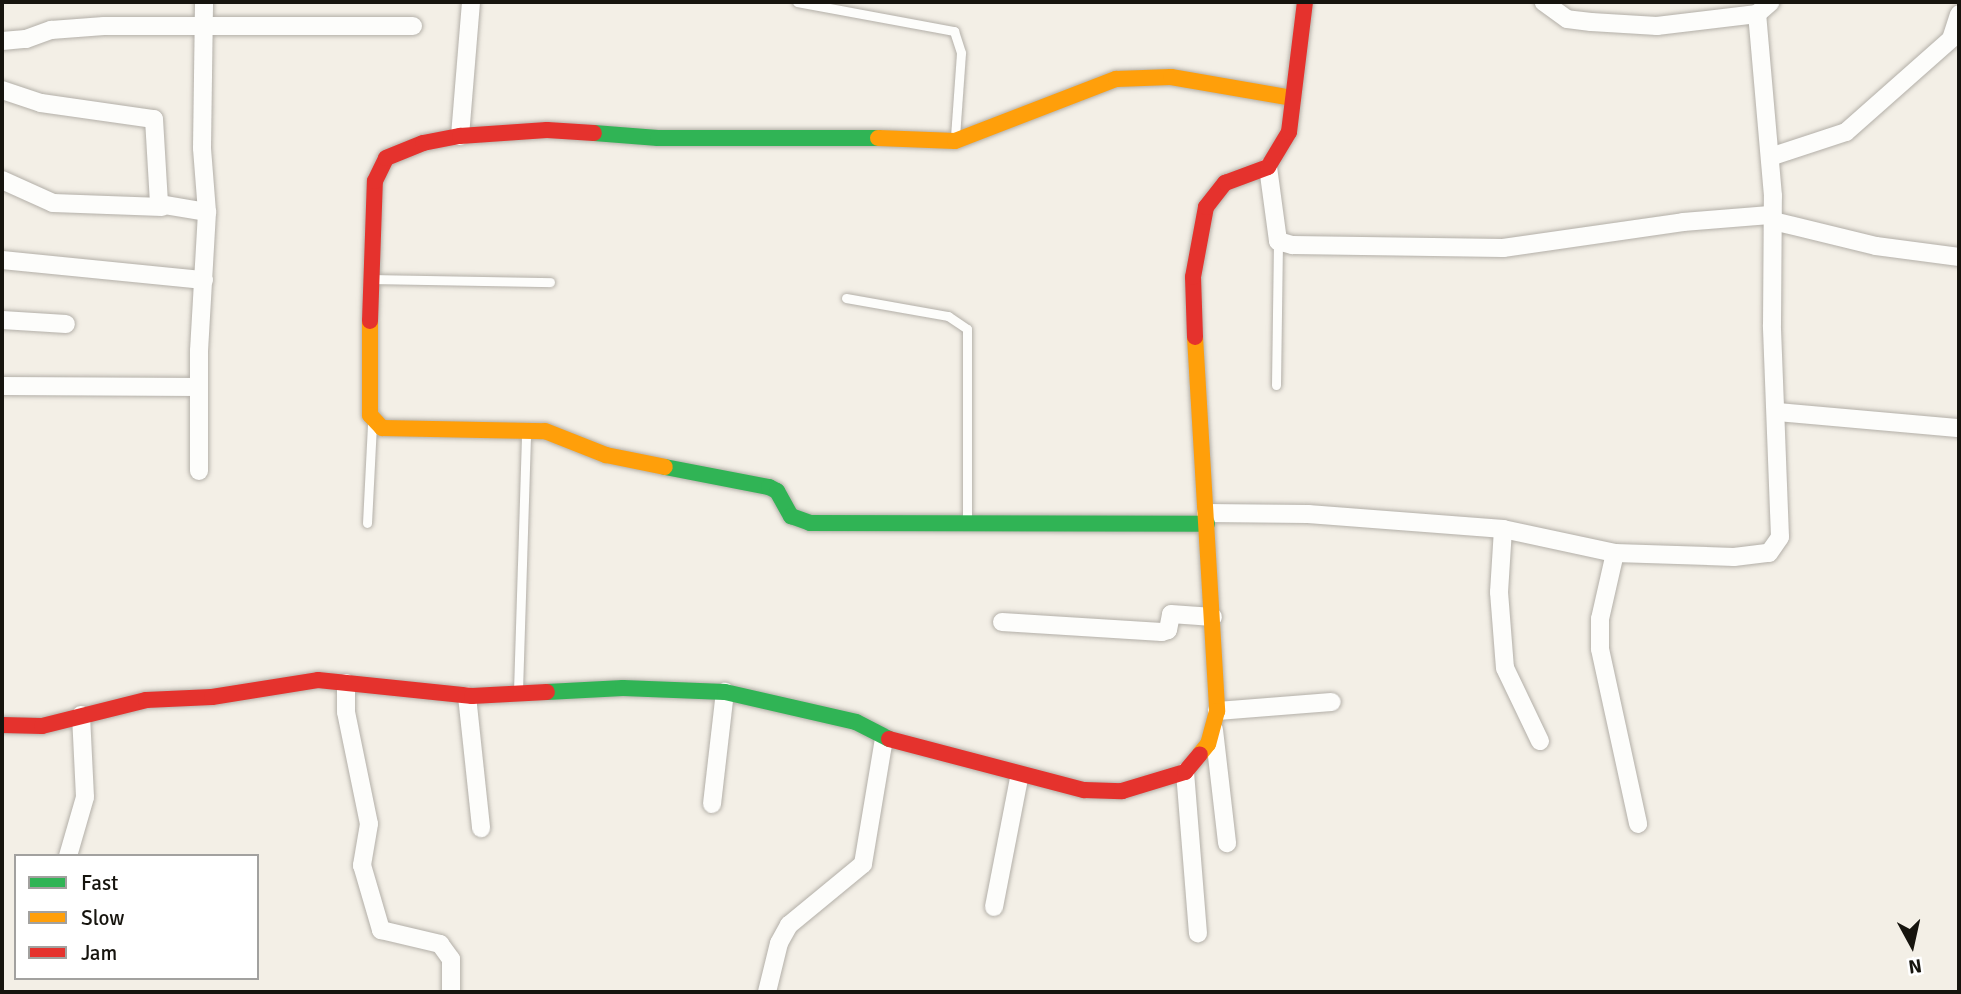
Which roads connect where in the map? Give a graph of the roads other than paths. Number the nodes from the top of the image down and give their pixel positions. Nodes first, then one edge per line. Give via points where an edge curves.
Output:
1 (204, 2) edge
2 (471, 2) edge
3 (797, 2) edge
4 (1305, 2) edge
5 (1544, 2) edge
6 (1771, 2) edge
7 (1758, 14) junction
8 (1959, 14) edge
9 (202, 24) junction
10 (413, 26) dead end
11 (2, 29) edge
12 (1955, 40) edge
13 (2, 41) edge
14 (2, 90) edge
15 (1293, 98) junction
16 (460, 136) junction
17 (955, 141) junction
18 (1770, 157) junction
19 (1268, 167) junction
20 (2, 180) edge
21 (162, 206) junction
22 (207, 212) junction
23 (1771, 218) junction
24 (1278, 241) junction
25 (1959, 257) edge
26 (2, 260) edge
27 (369, 279) junction
28 (204, 280) junction
29 (550, 282) dead end
30 (846, 298) dead end
31 (2, 320) edge
32 (66, 324) dead end
33 (1276, 385) dead end
34 (2, 386) edge
35 (199, 387) junction
36 (1778, 412) junction
37 (372, 421) junction
38 (1959, 428) edge
39 (526, 431) junction
40 (199, 471) dead end
41 (1206, 518) junction
42 (967, 521) junction
43 (367, 523) dead end
44 (1503, 529) junction
45 (1615, 553) junction
46 (1213, 617) junction
47 (1002, 622) dead end
48 (346, 683) junction
49 (725, 692) junction
50 (518, 694) junction
51 (467, 695) junction
52 (1332, 702) dead end
53 (81, 715) junction
54 (1216, 719) junction
55 (2, 725) edge
56 (884, 738) junction
57 (1540, 741) dead end
58 (1185, 772) junction
59 (1019, 778) junction
60 (712, 804) dead end
61 (1637, 824) dead end
62 (481, 828) dead end
63 (1227, 843) dead end
64 (69, 854) edge
65 (994, 907) dead end
66 (1198, 933) dead end
67 (451, 992) edge
68 (767, 992) edge

1 - 9 street
2 - 16 street
3 - 17 lane via 954,31 961,53
4 - 15 street
5 - 7 street via 1567,19 1657,26
6 - 7 street
7 - 18 street
8 - 12 street
9 - 10 street
9 - 13 street via 68,27
9 - 22 street
11 - 13 street
12 - 18 street via 1846,132
14 - 21 street via 41,103 154,119 156,192
15 - 17 street via 1171,77 1116,79
15 - 19 street via 1289,132
16 - 17 street via 547,130 659,138 834,136
16 - 27 street via 423,143 386,158 374,181
18 - 23 street
19 - 24 street
19 - 41 street via 1225,183 1206,207 1195,265 1197,418
20 - 21 street via 53,203
21 - 22 street
22 - 28 street
23 - 24 street via 1683,222 1503,247 1292,246
23 - 25 street via 1876,246
23 - 36 street
24 - 33 lane
26 - 28 street
27 - 29 lane
27 - 37 street
28 - 35 street
30 - 42 lane via 948,316 967,329
31 - 32 street
34 - 35 street
35 - 40 street
36 - 38 street
36 - 45 street via 1780,537 1769,553 1734,557
37 - 39 street via 382,428 409,431
37 - 43 lane
39 - 42 street via 545,431 606,454 768,487 777,491 791,516 810,523
39 - 50 lane
41 - 42 street
41 - 44 street via 1308,514
41 - 46 street
44 - 45 street
44 - 57 street via 1499,592 1504,668
45 - 61 street via 1600,619 1600,649
46 - 47 street via 1171,614 1168,630 1162,632
46 - 54 street
48 - 51 street
48 - 53 street via 318,680 212,697 146,700
48 - 67 street via 346,712 369,824 362,865 381,930 440,944 451,959
49 - 50 street via 623,688
49 - 56 street via 856,722
49 - 60 street
50 - 51 street
51 - 62 street
52 - 54 street
53 - 55 street via 42,726
53 - 64 street via 85,797
54 - 58 street via 1208,744
54 - 63 street
56 - 59 street
56 - 68 street via 863,864 789,925 779,943
58 - 59 street via 1122,791 1084,790
58 - 66 street
59 - 65 street

